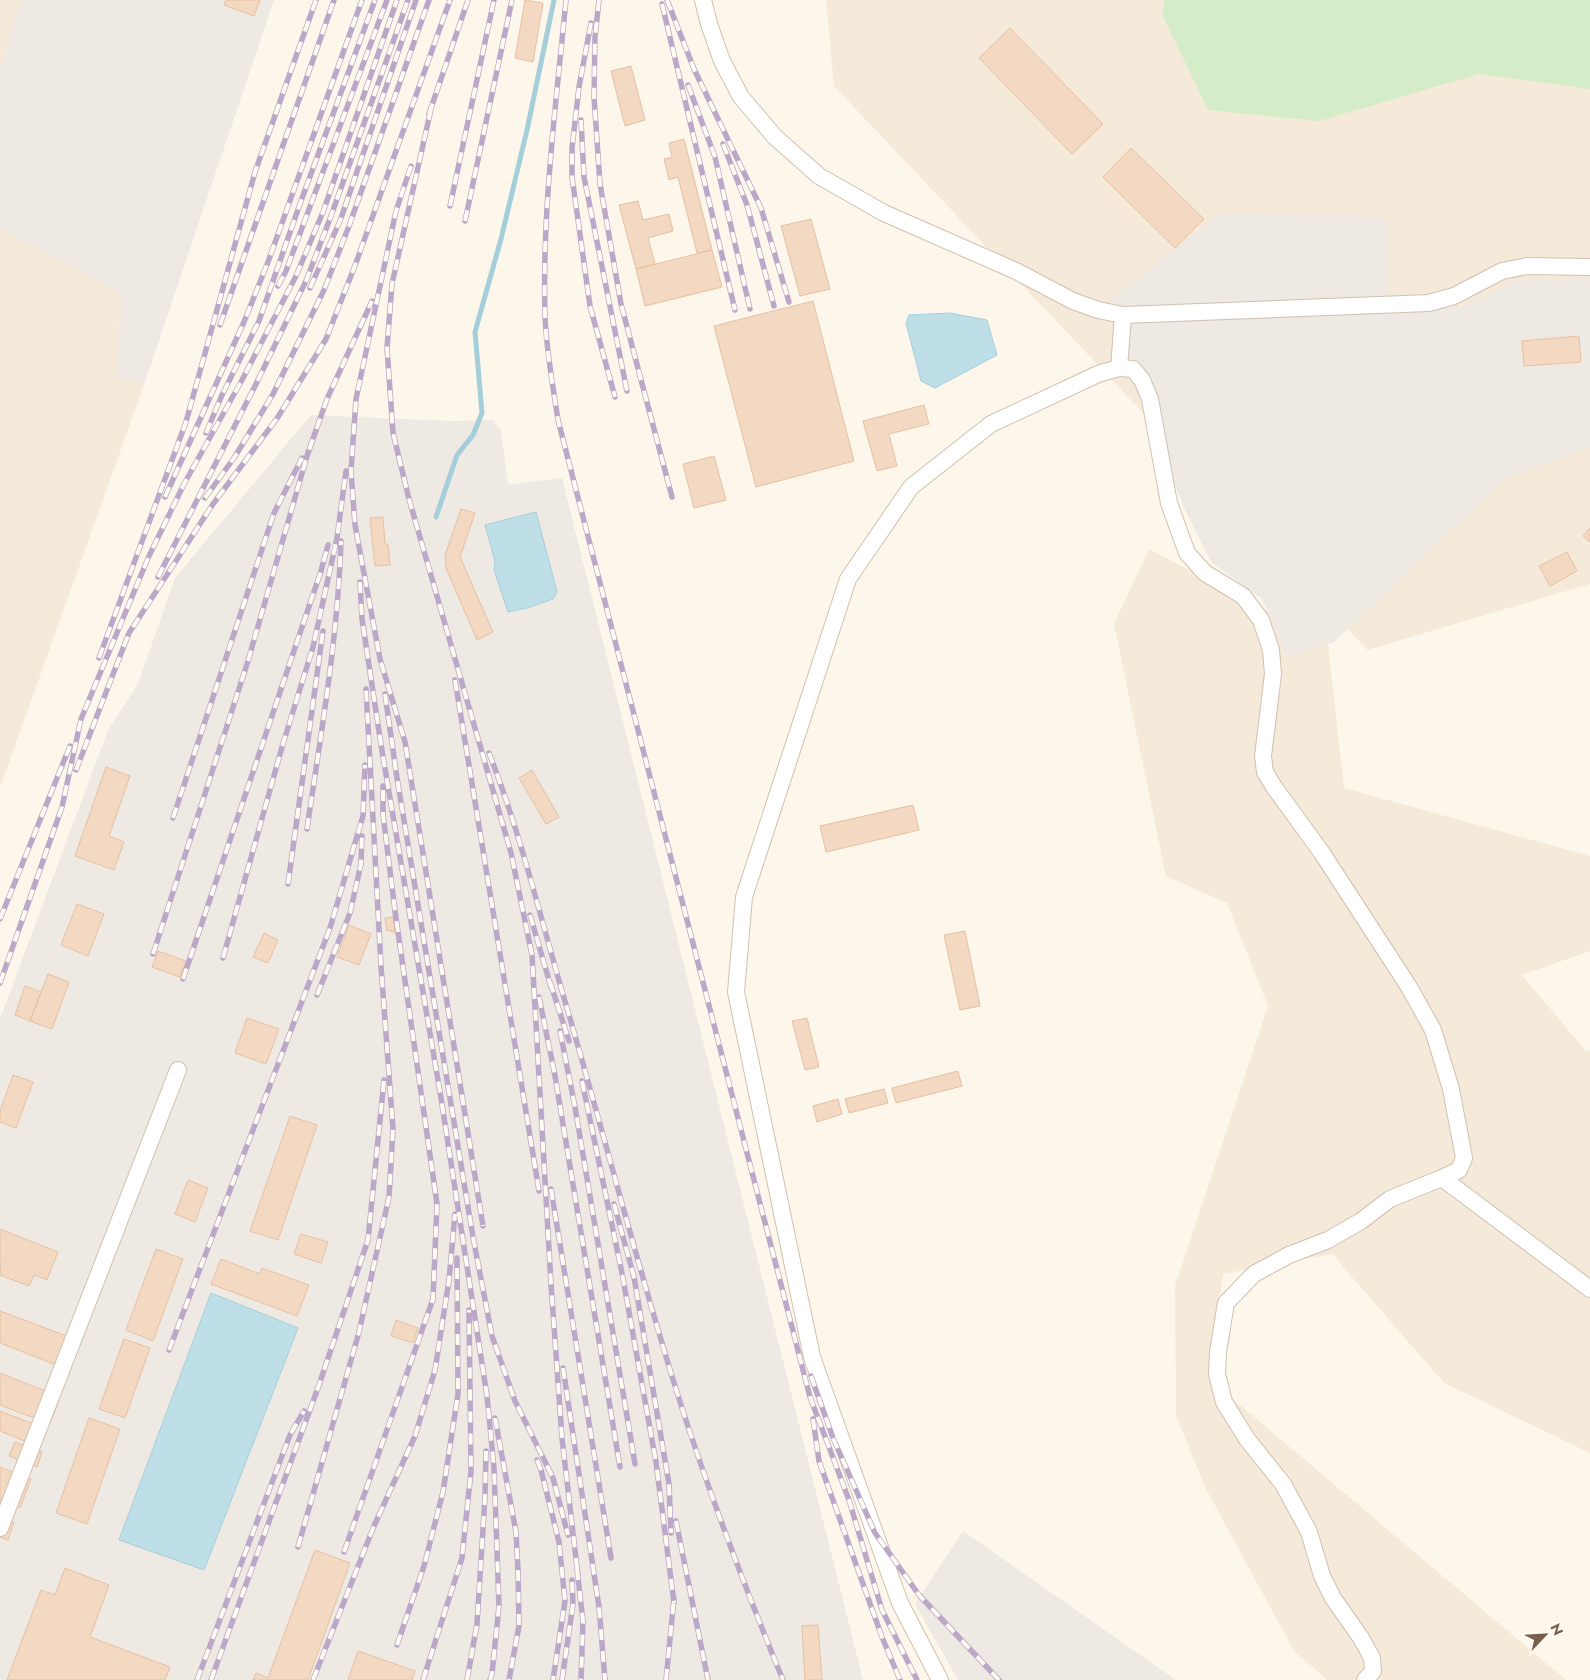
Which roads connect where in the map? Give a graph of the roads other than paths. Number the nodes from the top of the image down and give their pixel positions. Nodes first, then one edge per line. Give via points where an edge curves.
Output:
1 (703, 0) edge
2 (1590, 267) edge
3 (1123, 315) junction
4 (1119, 368) junction
5 (178, 1070) dead end
6 (1442, 1178) junction
7 (1590, 1290) edge
8 (0, 1528) edge
9 (940, 1680) edge
10 (1365, 1680) edge

1 - 3 street via 722,61 741,97 775,138 819,176 884,213 1016,271 1074,301
2 - 3 street via 1527,266 1502,271 1454,296 1428,303
3 - 4 street
4 - 6 street via 1133,369 1150,399 1169,503 1187,554 1205,574 1242,596 1261,620 1271,650 1274,674 1263,756 1265,772 1322,853 1409,987 1433,1030 1451,1089 1464,1158 1459,1170
4 - 9 street via 1090,377 991,424 910,487 848,579 744,897 736,992 812,1357 900,1603
5 - 8 street
6 - 7 street
6 - 10 street via 1390,1200 1328,1240 1289,1255 1254,1274 1226,1303 1218,1352 1218,1374 1224,1402 1247,1439 1283,1484 1308,1532 1333,1598 1372,1658 1373,1671

